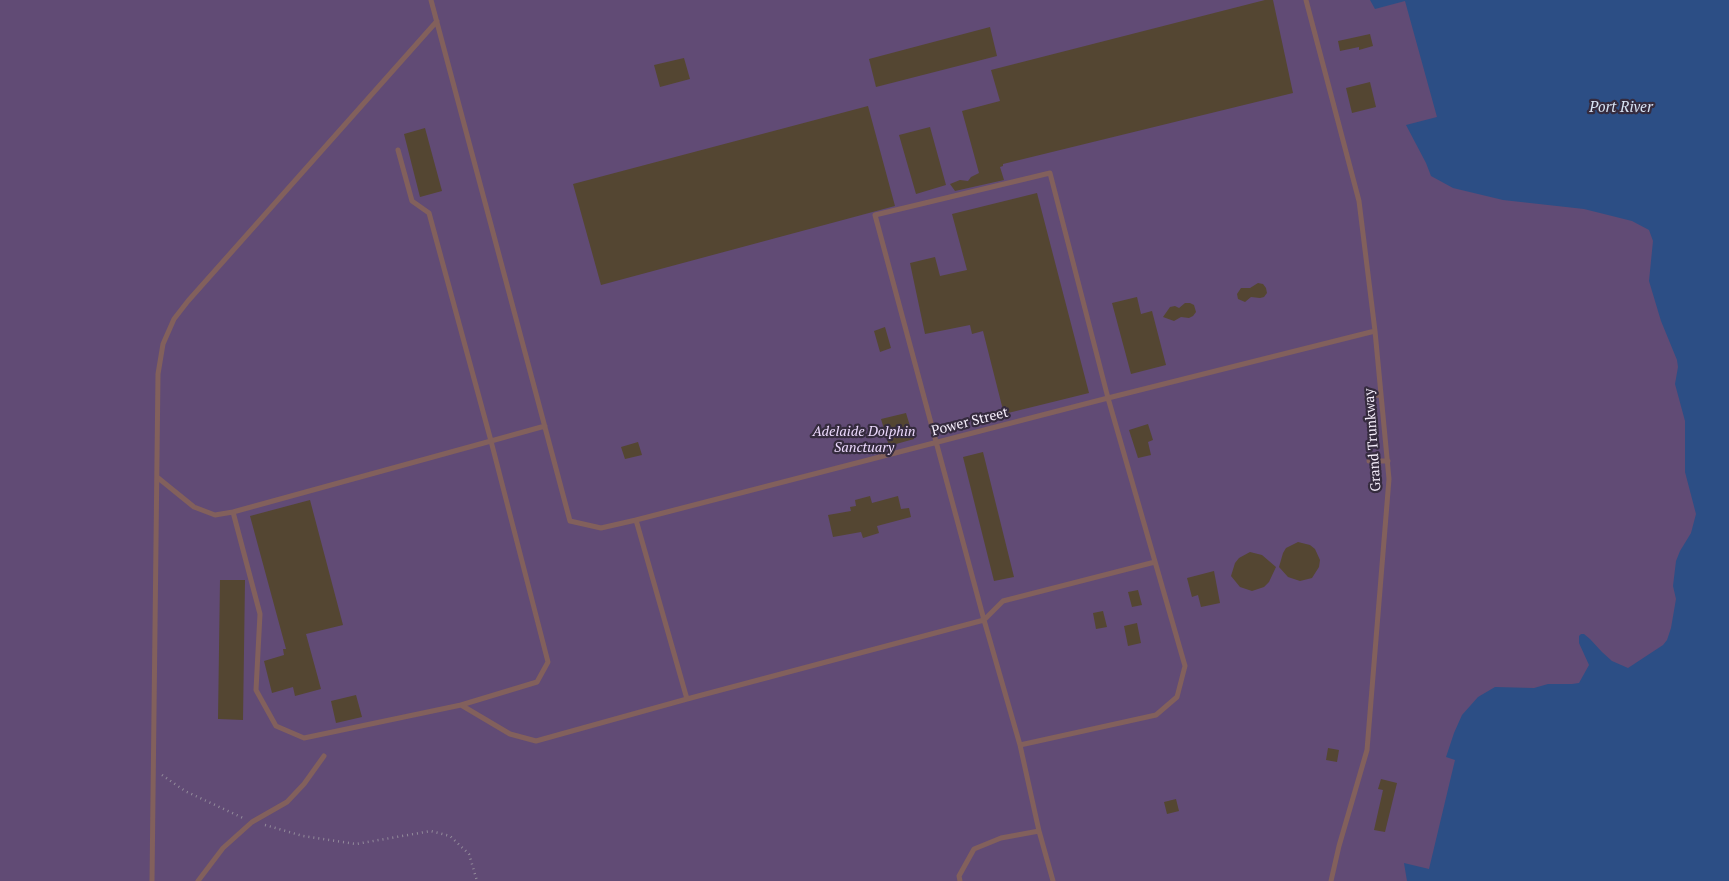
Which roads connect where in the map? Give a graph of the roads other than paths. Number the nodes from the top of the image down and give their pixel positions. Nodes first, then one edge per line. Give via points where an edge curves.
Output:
1 (432, 0) edge
2 (1306, 0) edge
3 (437, 21) junction
4 (398, 150) dead end
5 (1375, 331) junction
6 (1381, 395) junction
7 (1367, 396) dead end
8 (1108, 398) junction
9 (545, 426) junction
10 (491, 441) junction
11 (937, 442) junction
12 (1388, 460) junction
13 (1369, 461) dead end
14 (157, 477) junction
15 (233, 512) junction
16 (636, 520) junction
17 (1155, 562) junction
18 (984, 620) junction
19 (687, 699) junction
20 (461, 704) junction
21 (1020, 745) junction
22 (324, 756) dead end
23 (1039, 831) junction
24 (152, 881) edge
25 (198, 881) edge
26 (960, 881) edge
27 (1053, 881) edge
28 (1331, 881) edge

1 - 3 lane
2 - 5 lane, Grand Trunkway via 1359,201
3 - 9 lane
3 - 14 lane via 174,319 159,359
4 - 10 lane via 412,201 429,213
5 - 6 lane, Grand Trunkway
5 - 8 lane, Power Street
6 - 7 lane
6 - 12 lane, Grand Trunkway
8 - 11 lane, Power Street
8 - 11 lane via 1050,174 875,215
8 - 17 lane
9 - 10 lane
9 - 16 lane, Power Street via 570,521 601,528
10 - 15 lane
10 - 20 lane via 548,662 537,682
11 - 16 lane, Power Street
11 - 18 lane
12 - 13 lane
12 - 28 lane, Grand Trunkway via 1367,750
14 - 15 lane via 194,507 215,515
14 - 24 lane
15 - 20 lane via 260,614 256,690 276,726 304,738
16 - 19 lane
17 - 18 lane via 1003,600
17 - 21 lane via 1185,666 1177,697 1156,715
18 - 19 lane
18 - 21 lane
19 - 20 lane via 536,741 510,734
21 - 23 lane
22 - 25 lane via 287,802 252,822 223,848
23 - 26 lane via 1001,838 974,849 959,876
23 - 27 lane

